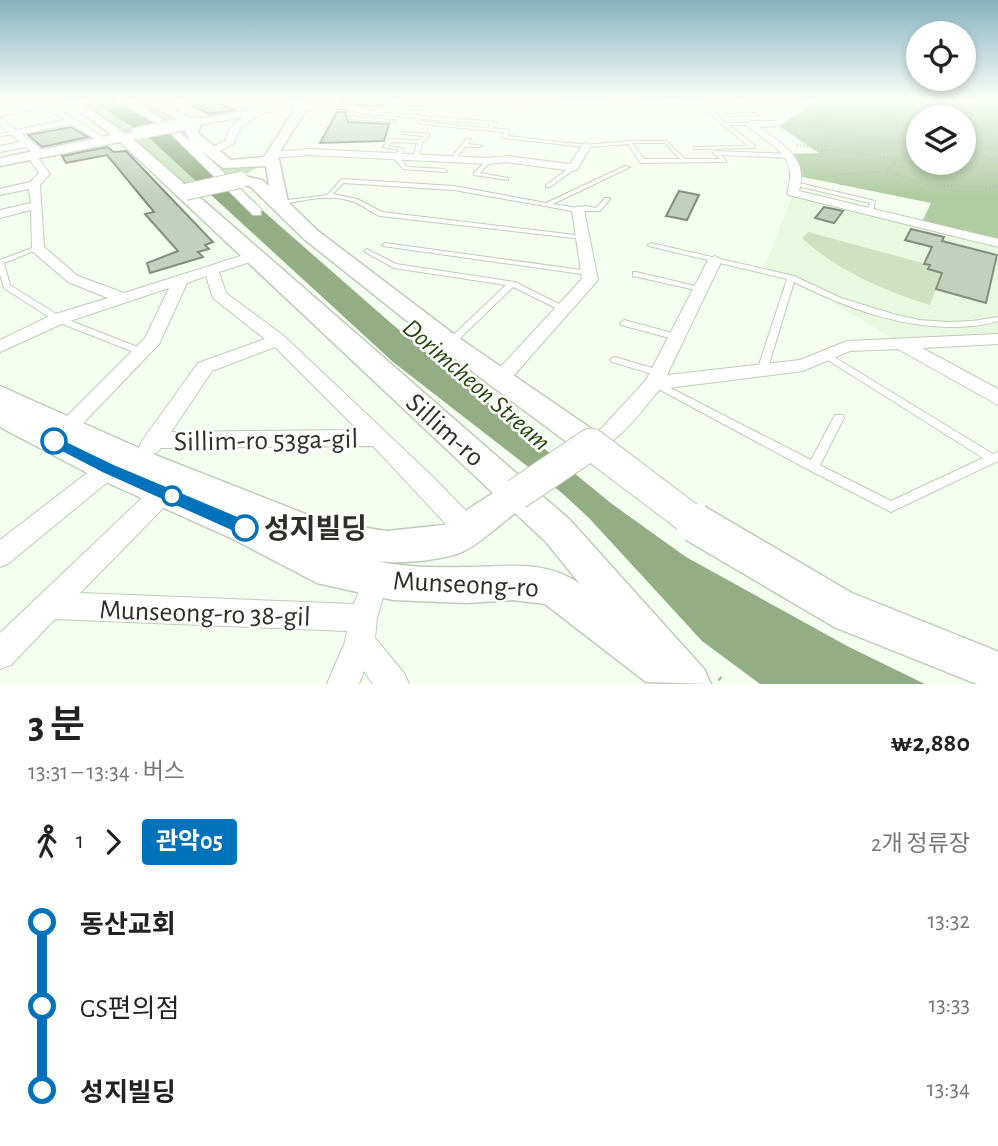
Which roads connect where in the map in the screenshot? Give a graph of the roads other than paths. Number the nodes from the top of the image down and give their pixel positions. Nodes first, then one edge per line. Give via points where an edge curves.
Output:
1 (19, 132) edge
2 (90, 132) edge
3 (116, 132) edge
4 (144, 132) edge
5 (174, 132) edge
6 (192, 132) edge
7 (233, 132) edge
8 (287, 132) edge
9 (507, 132) edge
10 (735, 132) edge
11 (760, 132) edge
12 (14, 133) junction
13 (404, 133) dead end
14 (0, 135) edge
15 (123, 137) junction
16 (105, 141) junction
17 (420, 142) junction
18 (629, 142) junction
19 (480, 146) dead end
20 (586, 146) junction
21 (696, 148) dead end
22 (0, 149) edge
23 (33, 151) junction
24 (211, 152) junction
25 (396, 156) junction
26 (790, 156) junction
27 (270, 158) junction
28 (416, 158) junction
29 (452, 160) junction
30 (684, 161) junction
31 (0, 162) edge
32 (488, 162) junction
33 (573, 167) junction
34 (627, 167) dead end
35 (444, 171) dead end
36 (240, 180) junction
37 (506, 180) dead end
38 (34, 184) junction
39 (548, 186) dead end
40 (0, 192) edge
41 (185, 192) junction
42 (330, 194) junction
43 (607, 199) dead end
44 (280, 203) junction
45 (37, 205) junction
46 (547, 205) junction
47 (578, 210) junction
48 (257, 212) dead end
49 (0, 214) edge
50 (582, 237) junction
51 (998, 243) edge
52 (385, 245) dead end
53 (651, 245) dead end
54 (37, 248) junction
55 (367, 251) dead end
56 (255, 256) junction
57 (715, 260) junction
58 (0, 263) edge
59 (208, 271) junction
60 (589, 273) junction
61 (636, 274) dead end
62 (791, 278) junction
63 (181, 279) junction
64 (513, 284) junction
65 (700, 289) junction
66 (123, 298) junction
67 (563, 308) junction
68 (58, 319) junction
69 (998, 319) edge
70 (624, 323) dead end
71 (677, 337) junction
72 (998, 339) edge
73 (278, 340) junction
74 (450, 343) junction
75 (900, 344) junction
76 (0, 347) edge
77 (142, 352) junction
78 (826, 355) junction
79 (615, 360) dead end
80 (762, 371) junction
81 (501, 378) junction
82 (657, 378) junction
83 (0, 395) edge
84 (998, 397) edge
85 (0, 415) edge
86 (839, 418) dead end
87 (61, 434) junction
88 (377, 438) junction
89 (591, 444) junction
90 (996, 458) edge
91 (132, 462) junction
92 (813, 467) junction
93 (172, 484) junction
94 (517, 494) junction
95 (467, 529) junction
96 (0, 555) edge
97 (376, 577) junction
98 (47, 606) junction
99 (362, 631) junction
100 (0, 654) edge
101 (978, 672) edge
102 (343, 684) edge
103 (393, 684) edge
104 (687, 684) edge

1 - 12 street
2 - 16 street
3 - 15 main road, Sillim-ro
4 - 15 main road, bridge
5 - 48 street
6 - 24 main road
7 - 24 street via 229,143
8 - 27 main road
9 - 20 lane via 504,137
10 - 21 lane via 753,147
11 - 26 street
12 - 14 lane
12 - 23 street
13 - 17 lane via 428,135
15 - 16 main road
15 - 41 main road, Sillim-ro
16 - 23 main road
17 - 25 lane via 389,140 385,147 402,149
17 - 28 lane
18 - 20 lane
18 - 30 lane via 666,142
18 - 30 lane via 642,161
19 - 29 lane via 466,142
20 - 33 street
22 - 23 street
23 - 31 main road
23 - 38 street via 46,174
24 - 27 main road via 228,164
25 - 27 street via 310,152
25 - 28 street
25 - 35 lane via 405,168
26 - 30 lane via 716,153 724,161
26 - 51 street via 798,176 793,193
27 - 36 main road via 253,175
27 - 44 main road
28 - 29 street
29 - 32 street
32 - 33 street via 531,159
32 - 37 lane via 476,174
33 - 39 lane
34 - 46 lane
36 - 41 main road, bridge
36 - 44 main road via 256,183
38 - 40 street
38 - 45 street
41 - 56 main road, Sillim-ro
42 - 44 lane
42 - 46 lane via 342,181 454,188
42 - 50 lane via 365,203 380,214
43 - 47 lane via 598,210
44 - 74 main road via 311,235
45 - 49 street
45 - 54 street
46 - 47 lane
47 - 50 street
50 - 60 street
52 - 60 lane
53 - 57 lane
54 - 58 lane
54 - 66 street via 73,279
55 - 64 lane via 394,266
56 - 59 street
56 - 94 main road, Sillim-ro
57 - 62 lane
57 - 65 street
58 - 68 lane via 7,286
59 - 63 street
59 - 73 street, Sillim-ro 53ga-gil via 219,295
60 - 67 street via 590,280
61 - 65 lane
62 - 69 lane via 838,301 888,316 935,323
62 - 80 lane
63 - 66 street
63 - 77 street via 153,340
64 - 67 lane
64 - 74 lane
65 - 71 street
66 - 68 street
67 - 81 street
68 - 76 street
68 - 77 lane
70 - 71 lane
71 - 82 street
72 - 75 street
73 - 88 street, Sillim-ro 53ga-gil
73 - 91 street, Sillim-ro 53ga-gil via 205,367
74 - 81 main road
75 - 78 street via 846,346
75 - 84 street
77 - 87 street
78 - 80 street via 803,365
78 - 90 lane
79 - 82 lane
80 - 82 street
81 - 89 main road
82 - 89 street via 608,434
82 - 92 lane
83 - 87 main road
85 - 87 main road
86 - 92 lane
87 - 91 main road
88 - 91 street, Sillim-ro 53ga-gil
88 - 95 street, Sillim-ro 53ga-gil
89 - 94 main road, bridge
89 - 101 main road, bridge via 684,517 843,610
90 - 92 lane via 891,506
91 - 93 main road
91 - 96 street
93 - 95 main road via 323,537 387,547 451,540
93 - 97 main road, Munseong-ro via 317,566
93 - 98 street, Munseong-ro 38-gil
94 - 95 main road
94 - 104 main road, Sillim-ro via 558,531
97 - 99 street
97 - 104 main road, Munseong-ro via 393,582 513,582 553,587
98 - 99 street, Munseong-ro 38-gil
98 - 100 street, Munseong-ro 38-gil
99 - 102 street
99 - 103 street

